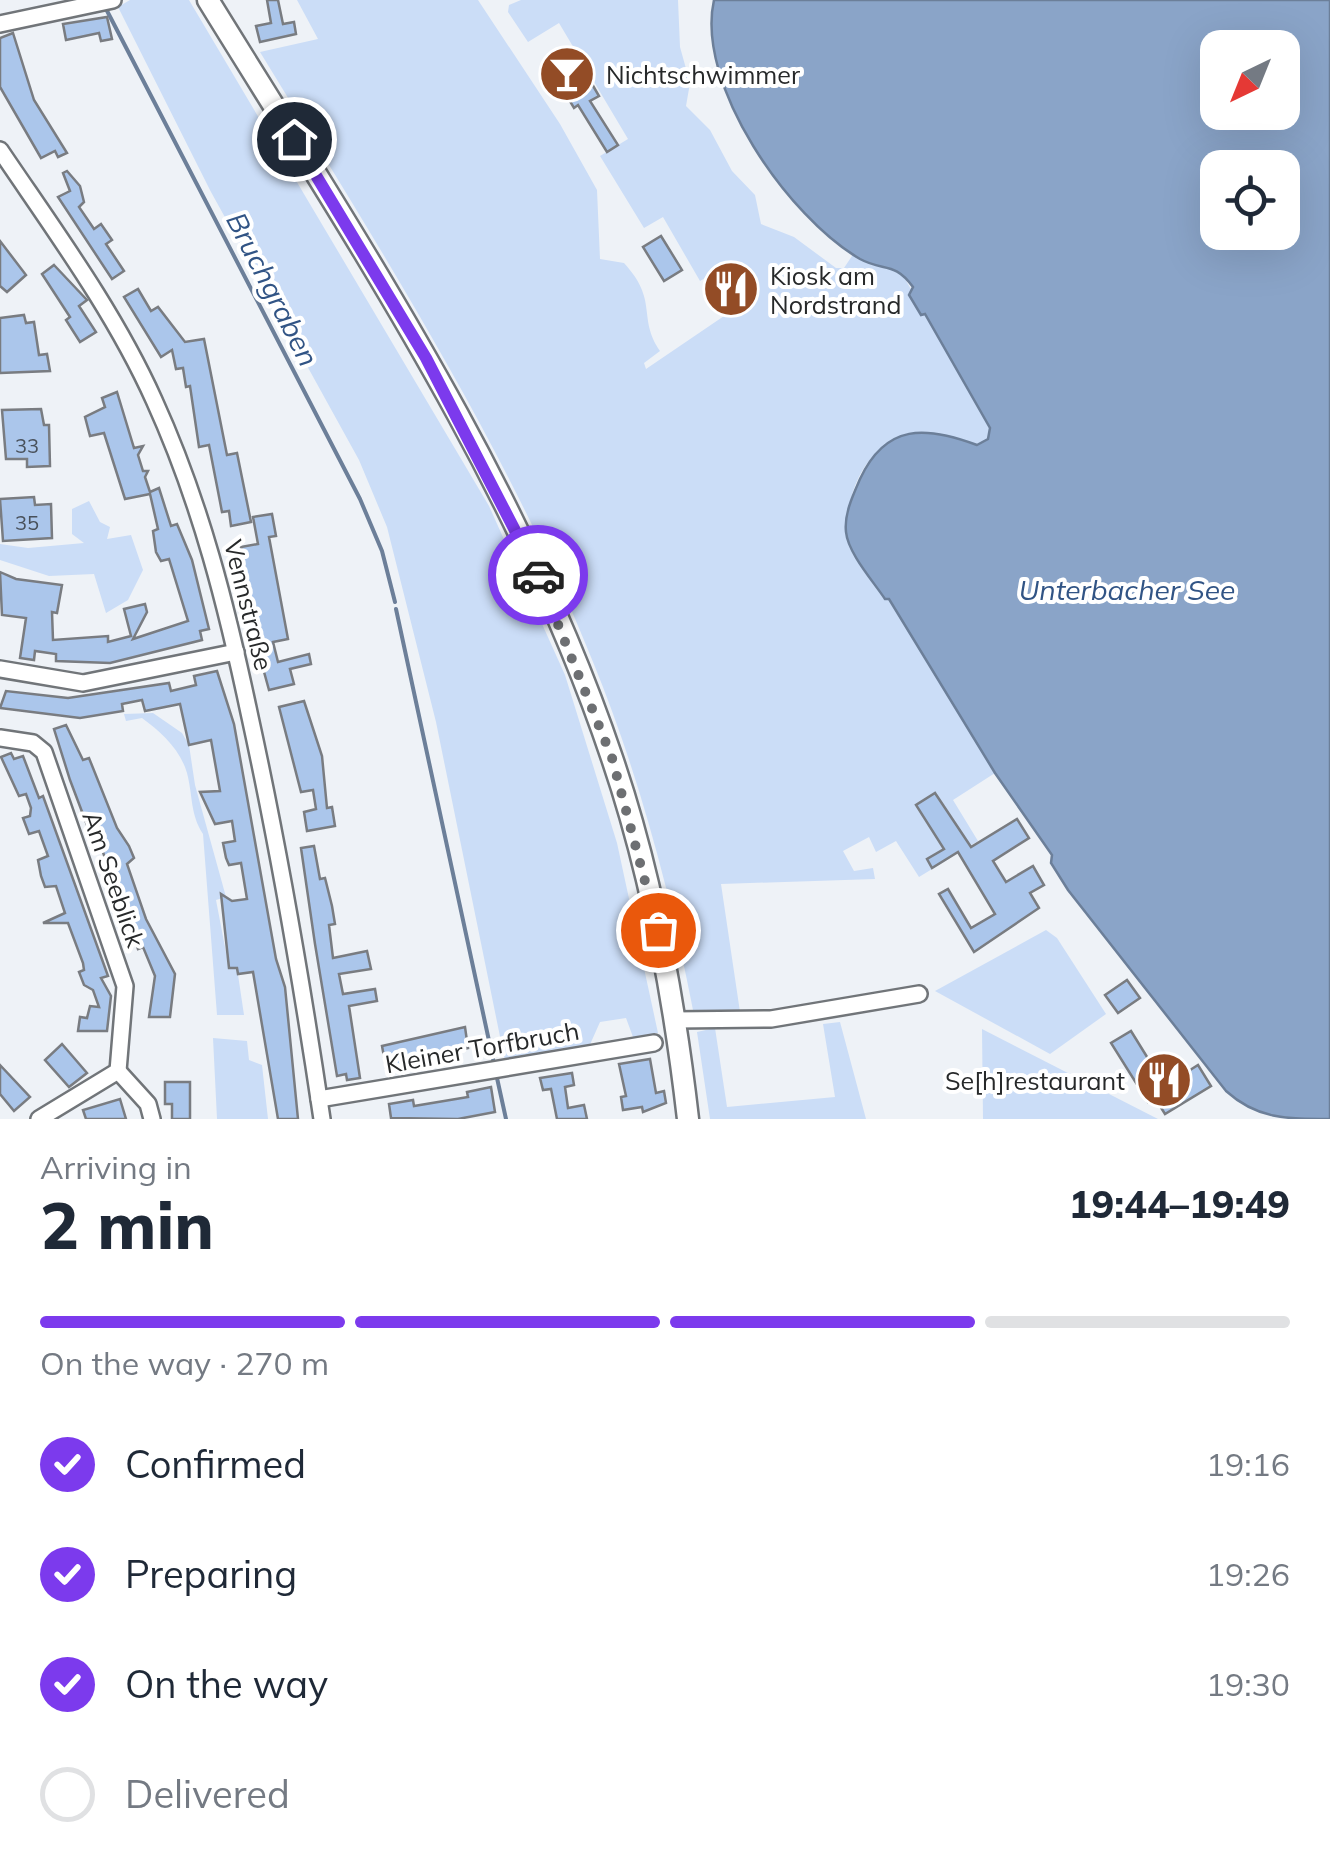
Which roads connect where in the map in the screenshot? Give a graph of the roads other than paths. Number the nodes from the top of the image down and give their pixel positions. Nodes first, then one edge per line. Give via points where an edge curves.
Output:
1 (113, 0) edge
2 (208, 0) edge
3 (0, 24) edge
4 (0, 150) edge
5 (236, 652) junction
6 (0, 669) edge
7 (0, 738) edge
8 (919, 994) dead end
9 (675, 1020) junction
10 (654, 1043) dead end
11 (118, 1072) junction
12 (319, 1100) junction
13 (39, 1119) edge
14 (152, 1119) edge
15 (322, 1119) edge
16 (688, 1119) edge

1 - 3 street
2 - 9 main road via 426,358 545,590 638,843
4 - 5 street, Vennstraße via 73,258 153,398 192,489
5 - 6 street via 84,683
5 - 12 street, Vennstraße via 281,862
7 - 11 street, Am Seeblick via 33,743 44,752 126,986
8 - 9 street via 771,1020
9 - 16 main road
10 - 12 street, Kleiner Torfbruch
11 - 13 street
11 - 14 street via 148,1104
12 - 15 street, Vennstraße

